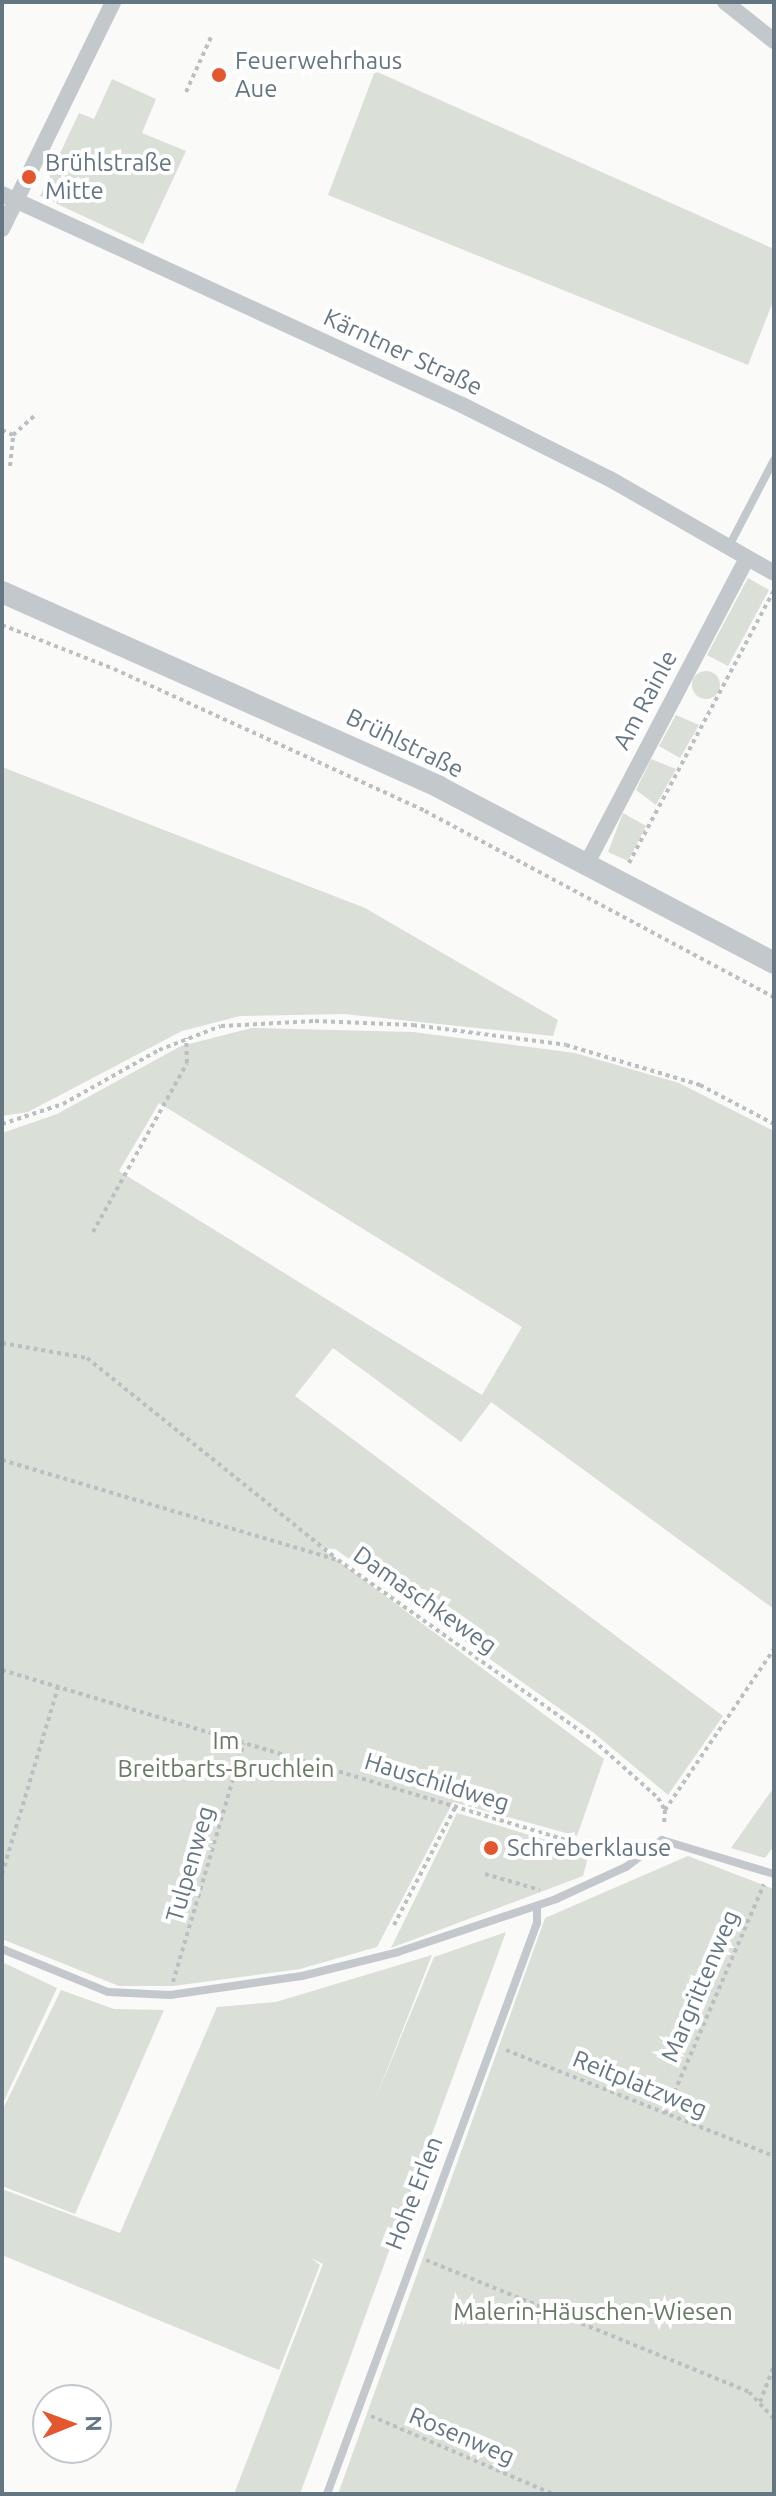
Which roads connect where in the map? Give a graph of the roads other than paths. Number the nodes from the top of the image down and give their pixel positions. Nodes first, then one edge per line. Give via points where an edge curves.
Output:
1 (113, 2) edge
2 (725, 2) edge
3 (774, 41) edge
4 (9, 197) edge
5 (2, 229) edge
6 (774, 460) edge
7 (728, 548) junction
8 (746, 560) junction
9 (774, 573) edge
10 (2, 592) edge
11 (587, 863) junction
12 (774, 963) edge
13 (770, 1874) edge
14 (537, 1907) junction
15 (2, 1949) edge
16 (327, 2494) edge

1 - 4 street
2 - 3 street
4 - 5 street
4 - 7 street, Kärntner Straße via 462,405 610,479
6 - 7 lane
7 - 8 street, Kärntner Straße
8 - 9 street, Kärntner Straße
8 - 11 street, Am Rainle
10 - 11 street, Brühlstraße via 337,738
11 - 12 street, Brühlstraße
13 - 14 lane via 662,1840 626,1867
14 - 15 lane via 353,1965 170,1995 108,1992
14 - 16 lane, Hohe Erlen via 537,1923

